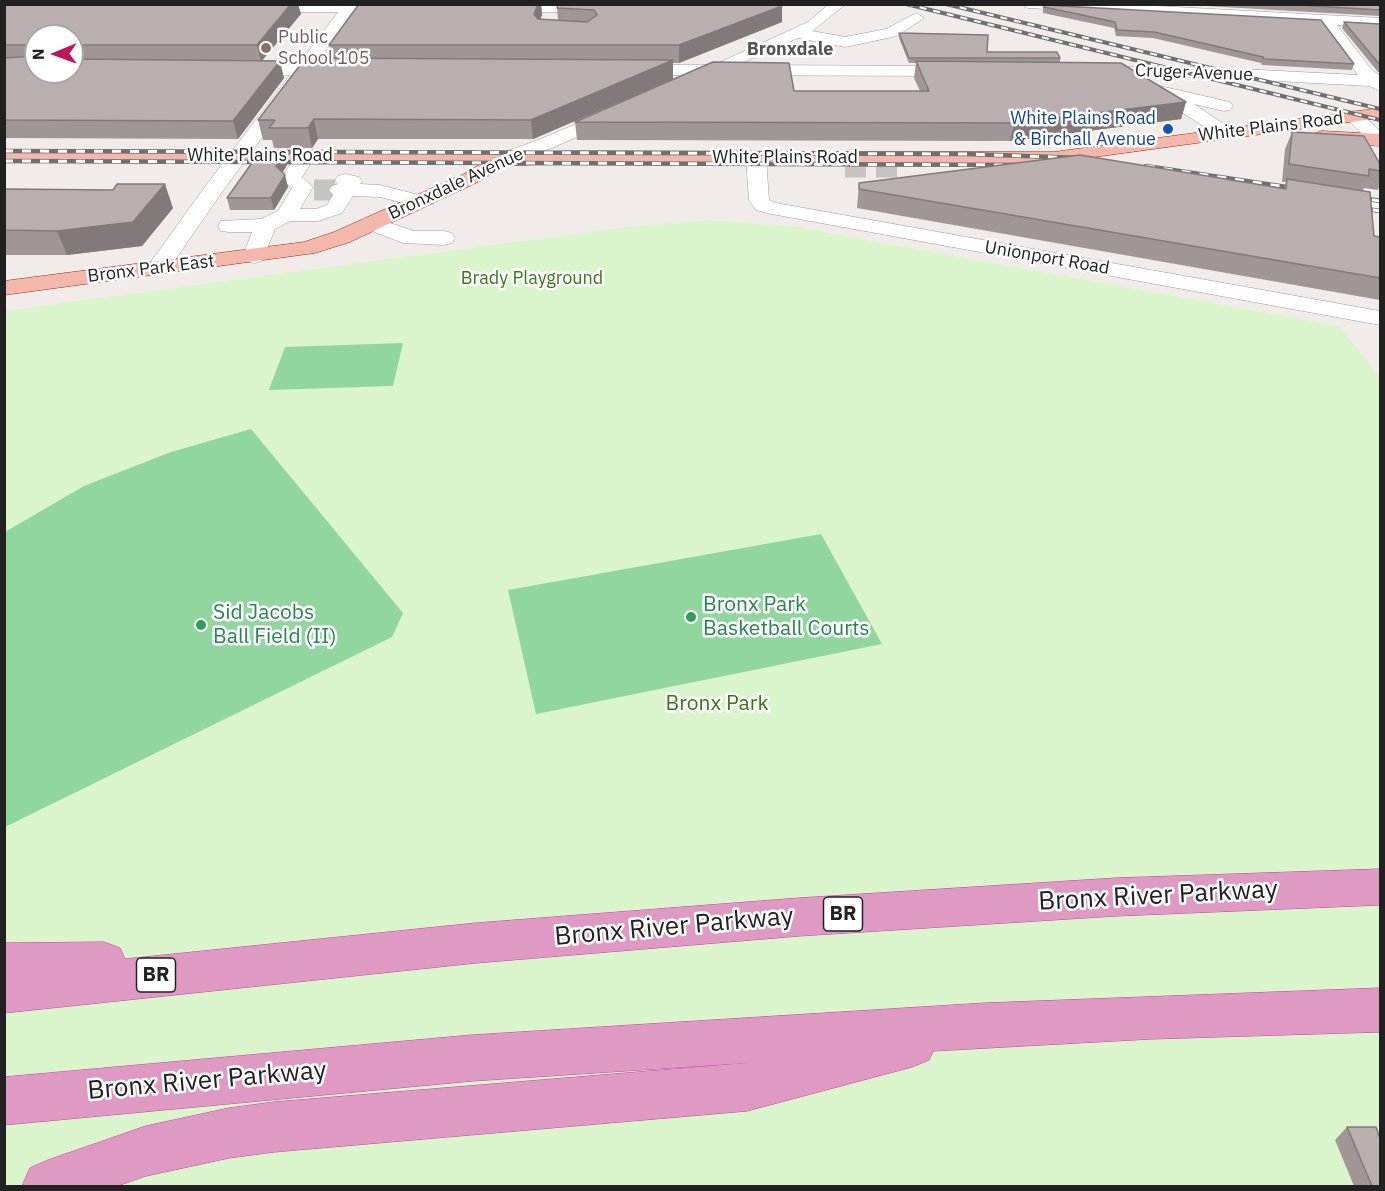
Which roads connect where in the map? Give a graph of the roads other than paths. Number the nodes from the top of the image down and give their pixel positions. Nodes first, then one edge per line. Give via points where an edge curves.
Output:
1 (839, 4) edge
2 (1029, 4) edge
3 (351, 6) edge
4 (243, 8) edge
5 (420, 8) edge
6 (476, 8) edge
7 (613, 8) edge
8 (788, 18) dead end
9 (916, 18) dead end
10 (1325, 20) junction
11 (1380, 22) edge
12 (813, 25) junction
13 (798, 33) junction
14 (760, 49) junction
15 (910, 56) edge
16 (220, 69) edge
17 (303, 69) junction
18 (357, 70) edge
19 (612, 70) edge
20 (712, 70) junction
21 (973, 71) edge
22 (1079, 71) edge
23 (1378, 82) edge
24 (678, 85) edge
25 (639, 102) edge
26 (1224, 106) dead end
27 (1380, 113) edge
28 (1354, 116) junction
29 (1264, 128) junction
30 (1228, 133) junction
31 (1380, 140) edge
32 (4, 156) edge
33 (239, 156) junction
34 (305, 157) junction
35 (1052, 159) junction
36 (507, 160) junction
37 (760, 166) junction
38 (905, 167) tunnel mouth
39 (1129, 167) edge
40 (840, 172) tunnel mouth
41 (969, 177) edge
42 (1312, 195) edge
43 (302, 198) junction
44 (420, 201) junction
45 (1380, 205) edge
46 (372, 223) junction
47 (265, 225) junction
48 (229, 226) dead end
49 (444, 238) dead end
50 (298, 250) joint
51 (254, 256) junction
52 (159, 268) junction
53 (4, 288) edge
54 (1380, 318) edge
55 (1380, 886) edge
56 (307, 959) junction
57 (4, 963) edge
58 (4, 992) edge
59 (1380, 1010) edge
60 (985, 1025) junction
61 (4, 1101) edge
62 (48, 1186) edge

1 - 12 street
2 - 10 street
3 - 4 street
3 - 5 street
3 - 17 street
6 - 7 street via 551,16
8 - 12 street
9 - 13 street via 891,33 844,42
10 - 11 street
10 - 23 street
12 - 13 street
13 - 14 street
14 - 15 street via 794,56
14 - 20 street
16 - 17 street
17 - 18 street
17 - 33 street
19 - 20 street
20 - 21 street
20 - 24 street
22 - 23 street, Cruger Avenue via 1201,72
25 - 36 street, Bronxdale Avenue
26 - 30 street via 1160,91
27 - 28 main road, White Plains Road
28 - 29 main road, White Plains Road
28 - 31 street
29 - 30 main road, White Plains Road
29 - 31 main road via 1307,136
30 - 35 main road, White Plains Road
32 - 33 main road, White Plains Road
33 - 34 main road, White Plains Road
33 - 52 street
34 - 36 main road, White Plains Road
34 - 43 street via 291,178
35 - 37 main road, White Plains Road
35 - 38 main road, White Plains Road via 971,168
35 - 39 street
35 - 41 main road, White Plains Road via 999,174
36 - 37 main road, White Plains Road via 555,169
36 - 44 main road, Bronxdale Avenue
37 - 40 main road, White Plains Road
37 - 54 street, Unionport Road via 760,203 773,209
42 - 45 street
43 - 44 street via 318,215 338,197 380,191
43 - 47 street
44 - 46 main road, Bronxdale Avenue
46 - 49 street via 411,238
46 - 50 main road, Bronxdale Avenue via 329,242
47 - 48 street
47 - 51 street
50 - 51 main road, Bronx Park East
51 - 52 main road, Bronx Park East
52 - 53 main road, Bronx Park East
55 - 56 highway, Bronx River Parkway / BR via 1116,897 799,917
56 - 57 highway
56 - 58 highway, Bronx River Parkway / BR
59 - 60 highway, Bronx River Parkway
60 - 61 highway, Bronx River Parkway via 472,1058
60 - 62 highway via 747,1088 229,1133 146,1151

